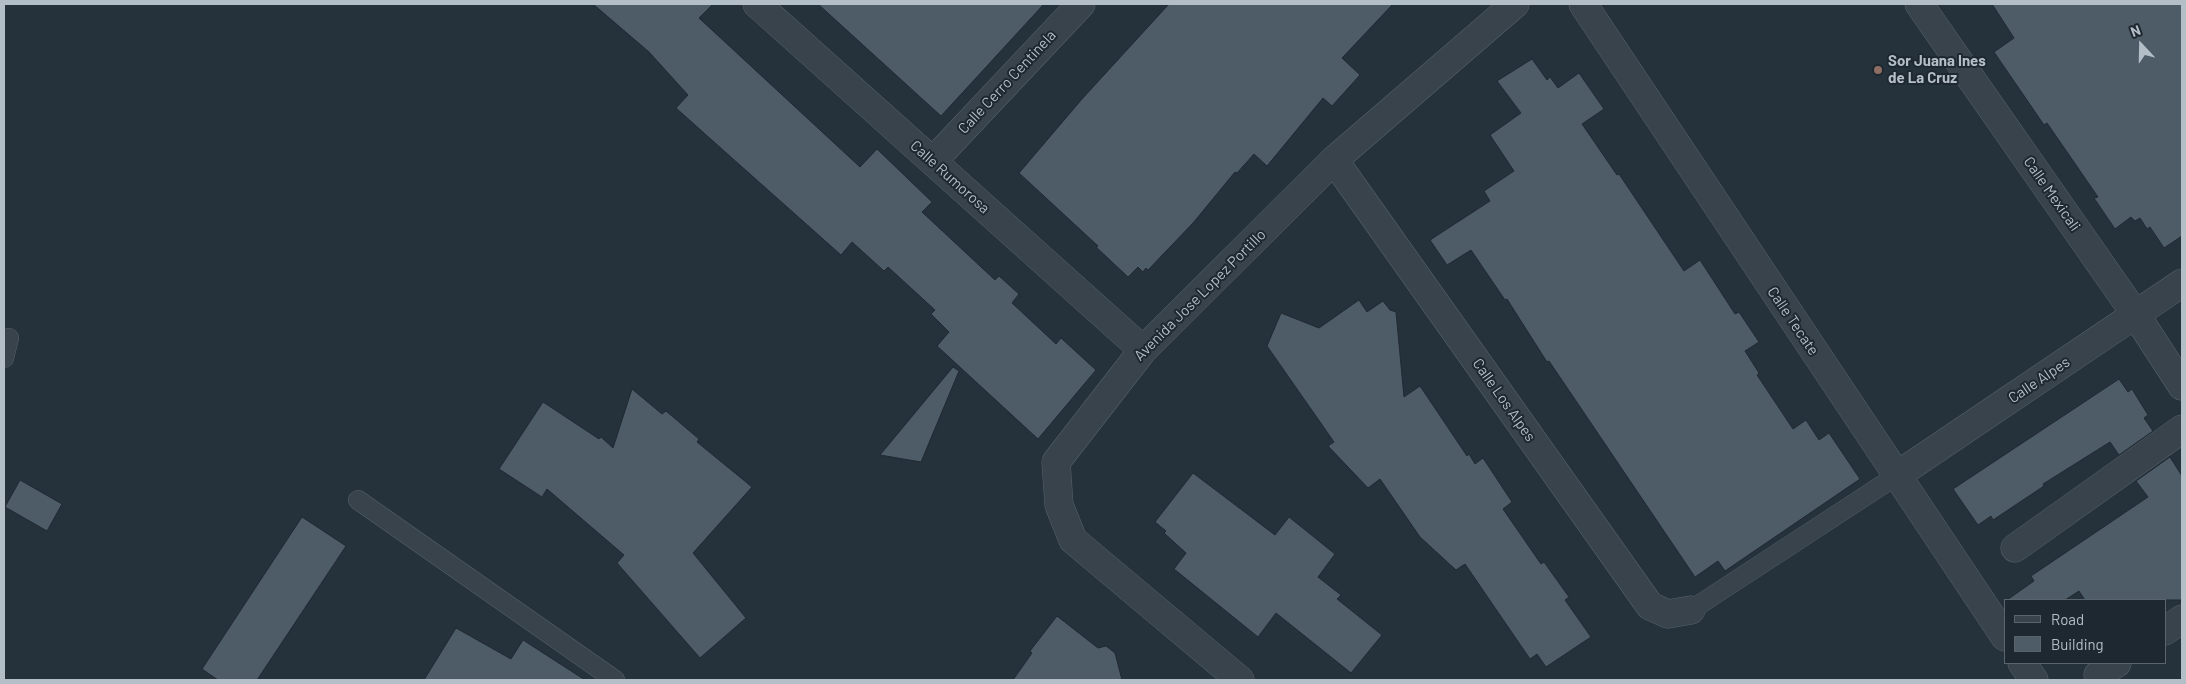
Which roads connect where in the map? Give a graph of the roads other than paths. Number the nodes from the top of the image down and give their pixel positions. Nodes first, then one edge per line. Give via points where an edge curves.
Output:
1 (757, 4) edge
2 (1081, 4) edge
3 (1515, 4) edge
4 (1583, 4) edge
5 (1919, 4) edge
6 (1334, 160) junction
7 (933, 161) junction
8 (2182, 283) edge
9 (2136, 315) junction
10 (9, 338) dead end
11 (1143, 350) junction
12 (4, 358) edge
13 (2182, 386) edge
14 (2182, 429) edge
15 (1896, 476) junction
16 (358, 500) dead end
17 (2015, 548) dead end
18 (1691, 610) joint
19 (2182, 619) edge
20 (2166, 630) edge
21 (2004, 636) edge
22 (2023, 664) edge
23 (615, 680) edge
24 (1240, 680) edge
25 (2034, 680) edge

1 - 7 street, Calle Rumorosa
2 - 7 street, Calle Cerro Centinela
3 - 6 street, Avenida Jose Lopez Portillo
4 - 15 street, Calle Tecate
5 - 9 street, Calle Mexicali
6 - 11 street, Avenida Jose Lopez Portillo
6 - 18 street, Calle Los Alpes via 1650,606 1668,614
7 - 11 street, Calle Rumorosa
8 - 9 street, Calle Alpes
9 - 13 street, Calle Mexicali
9 - 15 street, Calle Alpes
10 - 12 lane
11 - 24 street, Avenida Jose Lopez Portillo via 1056,462 1059,506 1073,540
14 - 17 street
15 - 18 lane
15 - 21 street, Calle Tecate
16 - 23 lane
19 - 20 street
22 - 25 street

